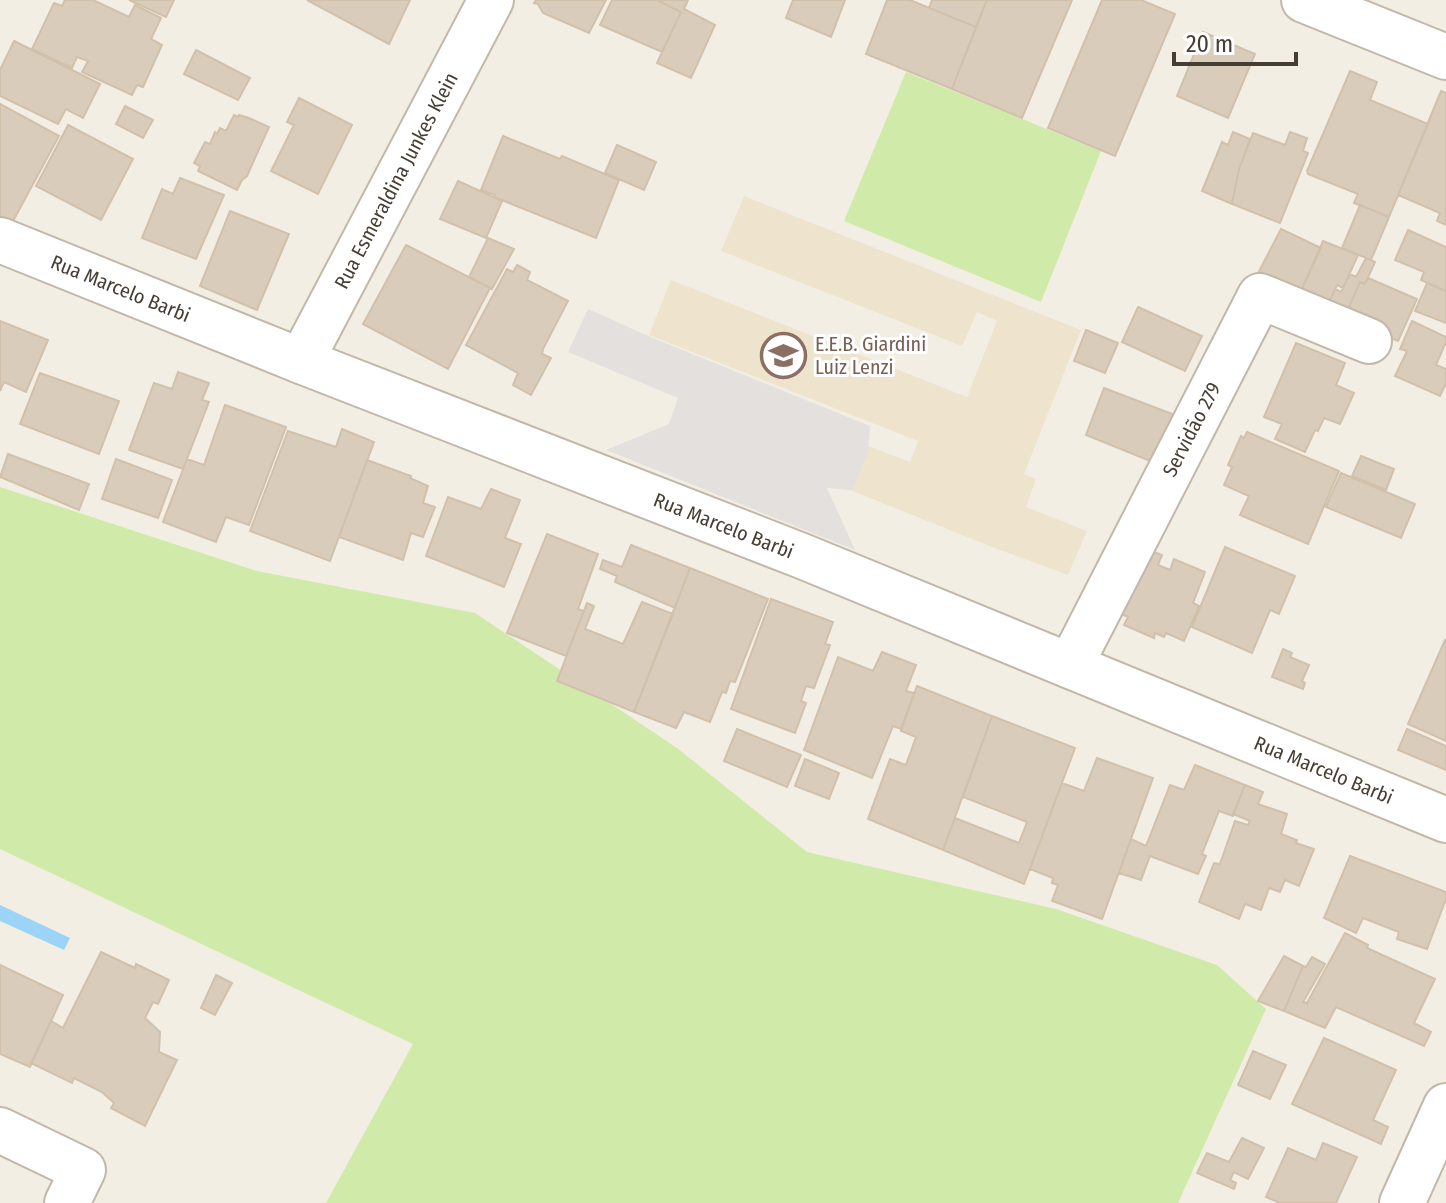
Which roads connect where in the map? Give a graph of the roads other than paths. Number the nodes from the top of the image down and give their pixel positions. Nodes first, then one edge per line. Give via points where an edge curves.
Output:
1 (491, 0) edge
2 (1304, 0) edge
3 (1446, 57) edge
4 (0, 240) edge
5 (1369, 341) dead end
6 (301, 361) junction
7 (1070, 666) junction
8 (1446, 820) edge
9 (1446, 1106) edge
10 (0, 1130) edge
11 (75, 1186) edge
12 (1402, 1203) edge

1 - 6 street, Rua Esmeraldina Junkes Klein
2 - 3 street
4 - 6 street, Rua Marcelo Barbi
5 - 7 street, Servidão 279 via 1260,296
6 - 7 street, Rua Marcelo Barbi
7 - 8 street, Rua Marcelo Barbi
9 - 12 street
10 - 11 street

